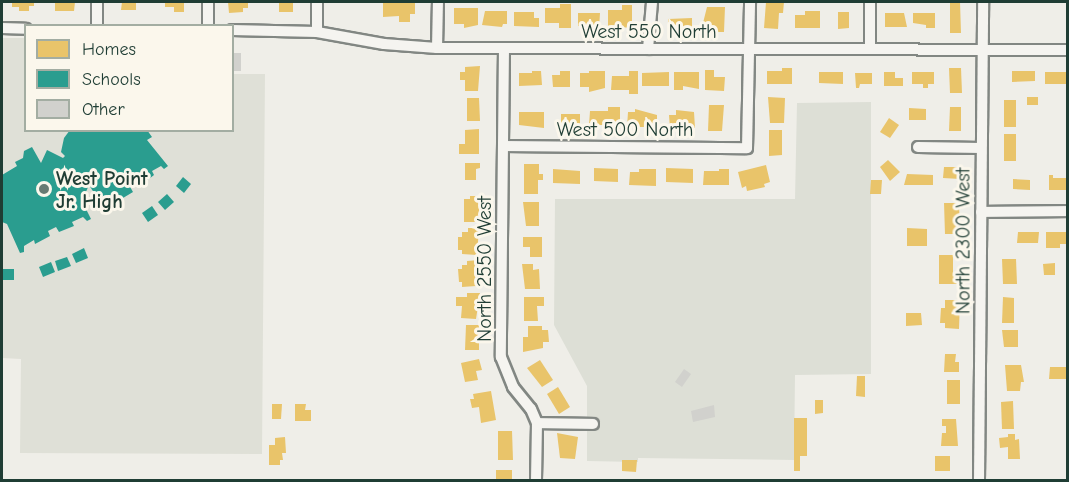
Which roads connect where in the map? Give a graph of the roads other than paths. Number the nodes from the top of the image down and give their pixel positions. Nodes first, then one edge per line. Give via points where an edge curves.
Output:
1 (97, 2) edge
2 (208, 2) edge
3 (317, 2) edge
4 (438, 2) edge
5 (652, 2) edge
6 (750, 2) edge
7 (870, 2) edge
8 (983, 2) edge
9 (97, 24) edge
10 (208, 24) edge
11 (2, 28) edge
12 (24, 28) edge
13 (234, 30) edge
14 (317, 32) junction
15 (437, 48) junction
16 (504, 48) junction
17 (648, 49) junction
18 (870, 49) junction
19 (748, 50) junction
20 (983, 50) junction
21 (1068, 50) edge
22 (503, 146) junction
23 (918, 147) dead end
24 (981, 148) junction
25 (1068, 211) edge
26 (981, 212) junction
27 (537, 423) junction
28 (593, 424) dead end
29 (536, 480) edge
30 (979, 480) edge

1 - 9 street
2 - 10 street
3 - 14 street
4 - 15 street
5 - 17 street
6 - 19 street
7 - 18 street
8 - 20 street, North 2300 West
11 - 12 street
13 - 14 street, West 550 North
14 - 15 street, West 550 North via 384,44
15 - 16 street, West 550 North
16 - 17 street, West 550 North
16 - 22 street, North 2550 West
17 - 19 street, West 550 North
18 - 19 street, West 550 North
18 - 20 street, West 550 North
19 - 22 street, West 500 North via 747,148
20 - 21 street, West 550 North
20 - 24 street, North 2300 West
22 - 27 street, North 2550 West via 501,357 513,387
23 - 24 street
24 - 26 street, North 2300 West
25 - 26 street
26 - 30 street, North 2300 West
27 - 28 street
27 - 29 street

